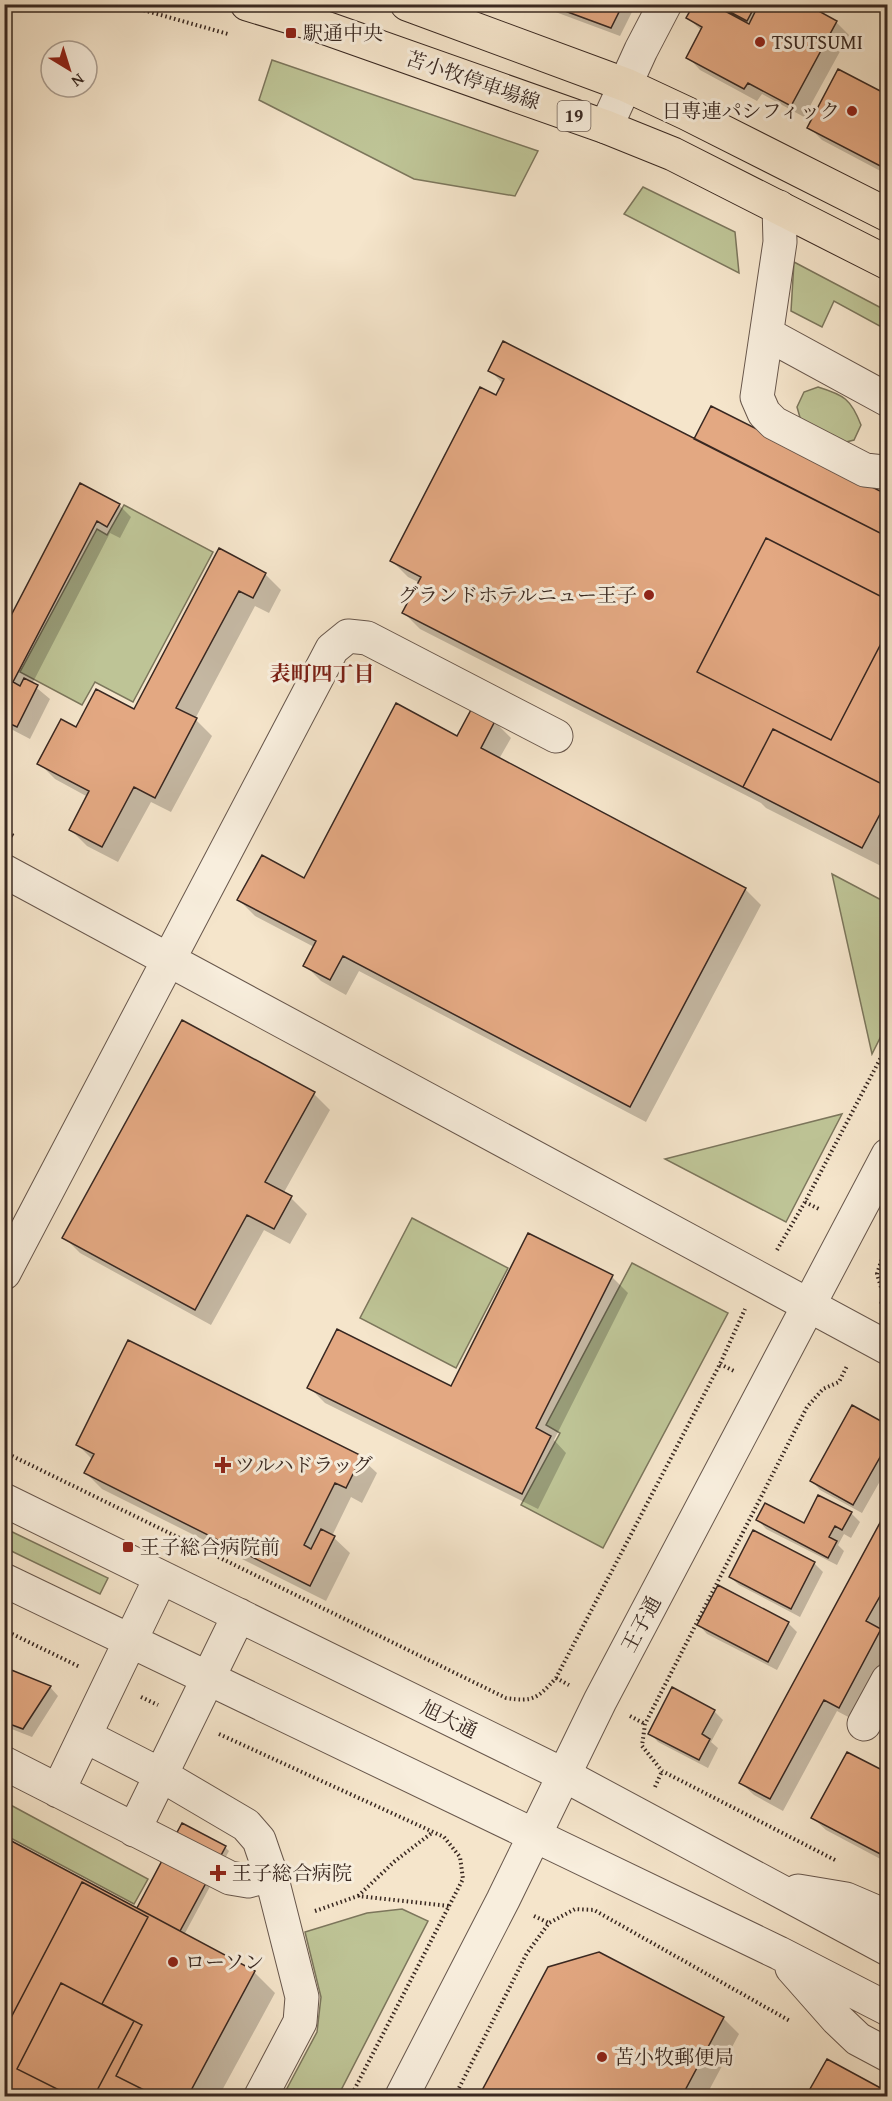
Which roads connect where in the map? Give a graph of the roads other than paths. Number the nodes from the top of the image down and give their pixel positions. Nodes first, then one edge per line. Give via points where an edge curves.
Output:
1 (247, 4) edge
2 (407, 4) edge
3 (665, 4) edge
4 (626, 85) junction
5 (606, 127) junction
6 (779, 207) junction
7 (888, 214) edge
8 (888, 263) edge
9 (766, 334) junction
10 (888, 400) edge
11 (888, 470) edge
12 (556, 736) dead end
13 (4, 872) edge
14 (168, 960) junction
15 (888, 1155) edge
16 (4, 1273) edge
17 (808, 1306) junction
18 (875, 1342) edge
19 (4, 1500) edge
20 (161, 1577) junction
21 (4, 1580) edge
22 (239, 1615) junction
23 (131, 1641) junction
24 (208, 1678) junction
25 (888, 1680) edge
26 (864, 1724) dead end
27 (85, 1736) junction
28 (4, 1763) edge
29 (161, 1775) junction
30 (564, 1775) junction
31 (58, 1791) junction
32 (134, 1830) junction
33 (535, 1834) junction
34 (271, 1875) junction
35 (772, 1887) junction
36 (888, 1917) edge
37 (888, 1949) edge
38 (779, 1953) junction
39 (888, 2009) edge
40 (888, 2055) edge
41 (261, 2097) edge
42 (402, 2097) edge

1 - 5 main road, 苫小牧停車場線 / 19
2 - 4 main road, 19
3 - 4 street
4 - 5 street
4 - 7 main road, 19
5 - 6 main road, 苫小牧停車場線 / 19 via 673,154
6 - 8 main road, 苫小牧停車場線 / 19
6 - 9 street via 780,242
9 - 10 street
9 - 11 street via 757,397 764,413 774,423 865,470
12 - 14 street via 368,638 348,636 332,649
13 - 14 street
14 - 16 street
14 - 17 street
15 - 17 street, 王子通
17 - 18 street
17 - 30 street, 王子通
19 - 20 street, 旭大通
20 - 22 street, 旭大通
20 - 23 street
21 - 23 street
22 - 24 street
22 - 30 street, 旭大通
23 - 24 street
23 - 27 street
24 - 29 street
24 - 33 street
25 - 26 street
27 - 29 street
27 - 31 street
28 - 31 street
29 - 32 street
29 - 34 street via 246,1825 259,1840
30 - 33 street, 王子通
30 - 35 street, 旭大通
31 - 32 street
32 - 34 street via 230,1878 248,1881
33 - 38 street
33 - 42 street, 王子通
34 - 41 street via 302,1997 300,2022
35 - 36 street via 846,1899
35 - 37 street, 旭大通
38 - 39 street
38 - 40 street via 858,2039

